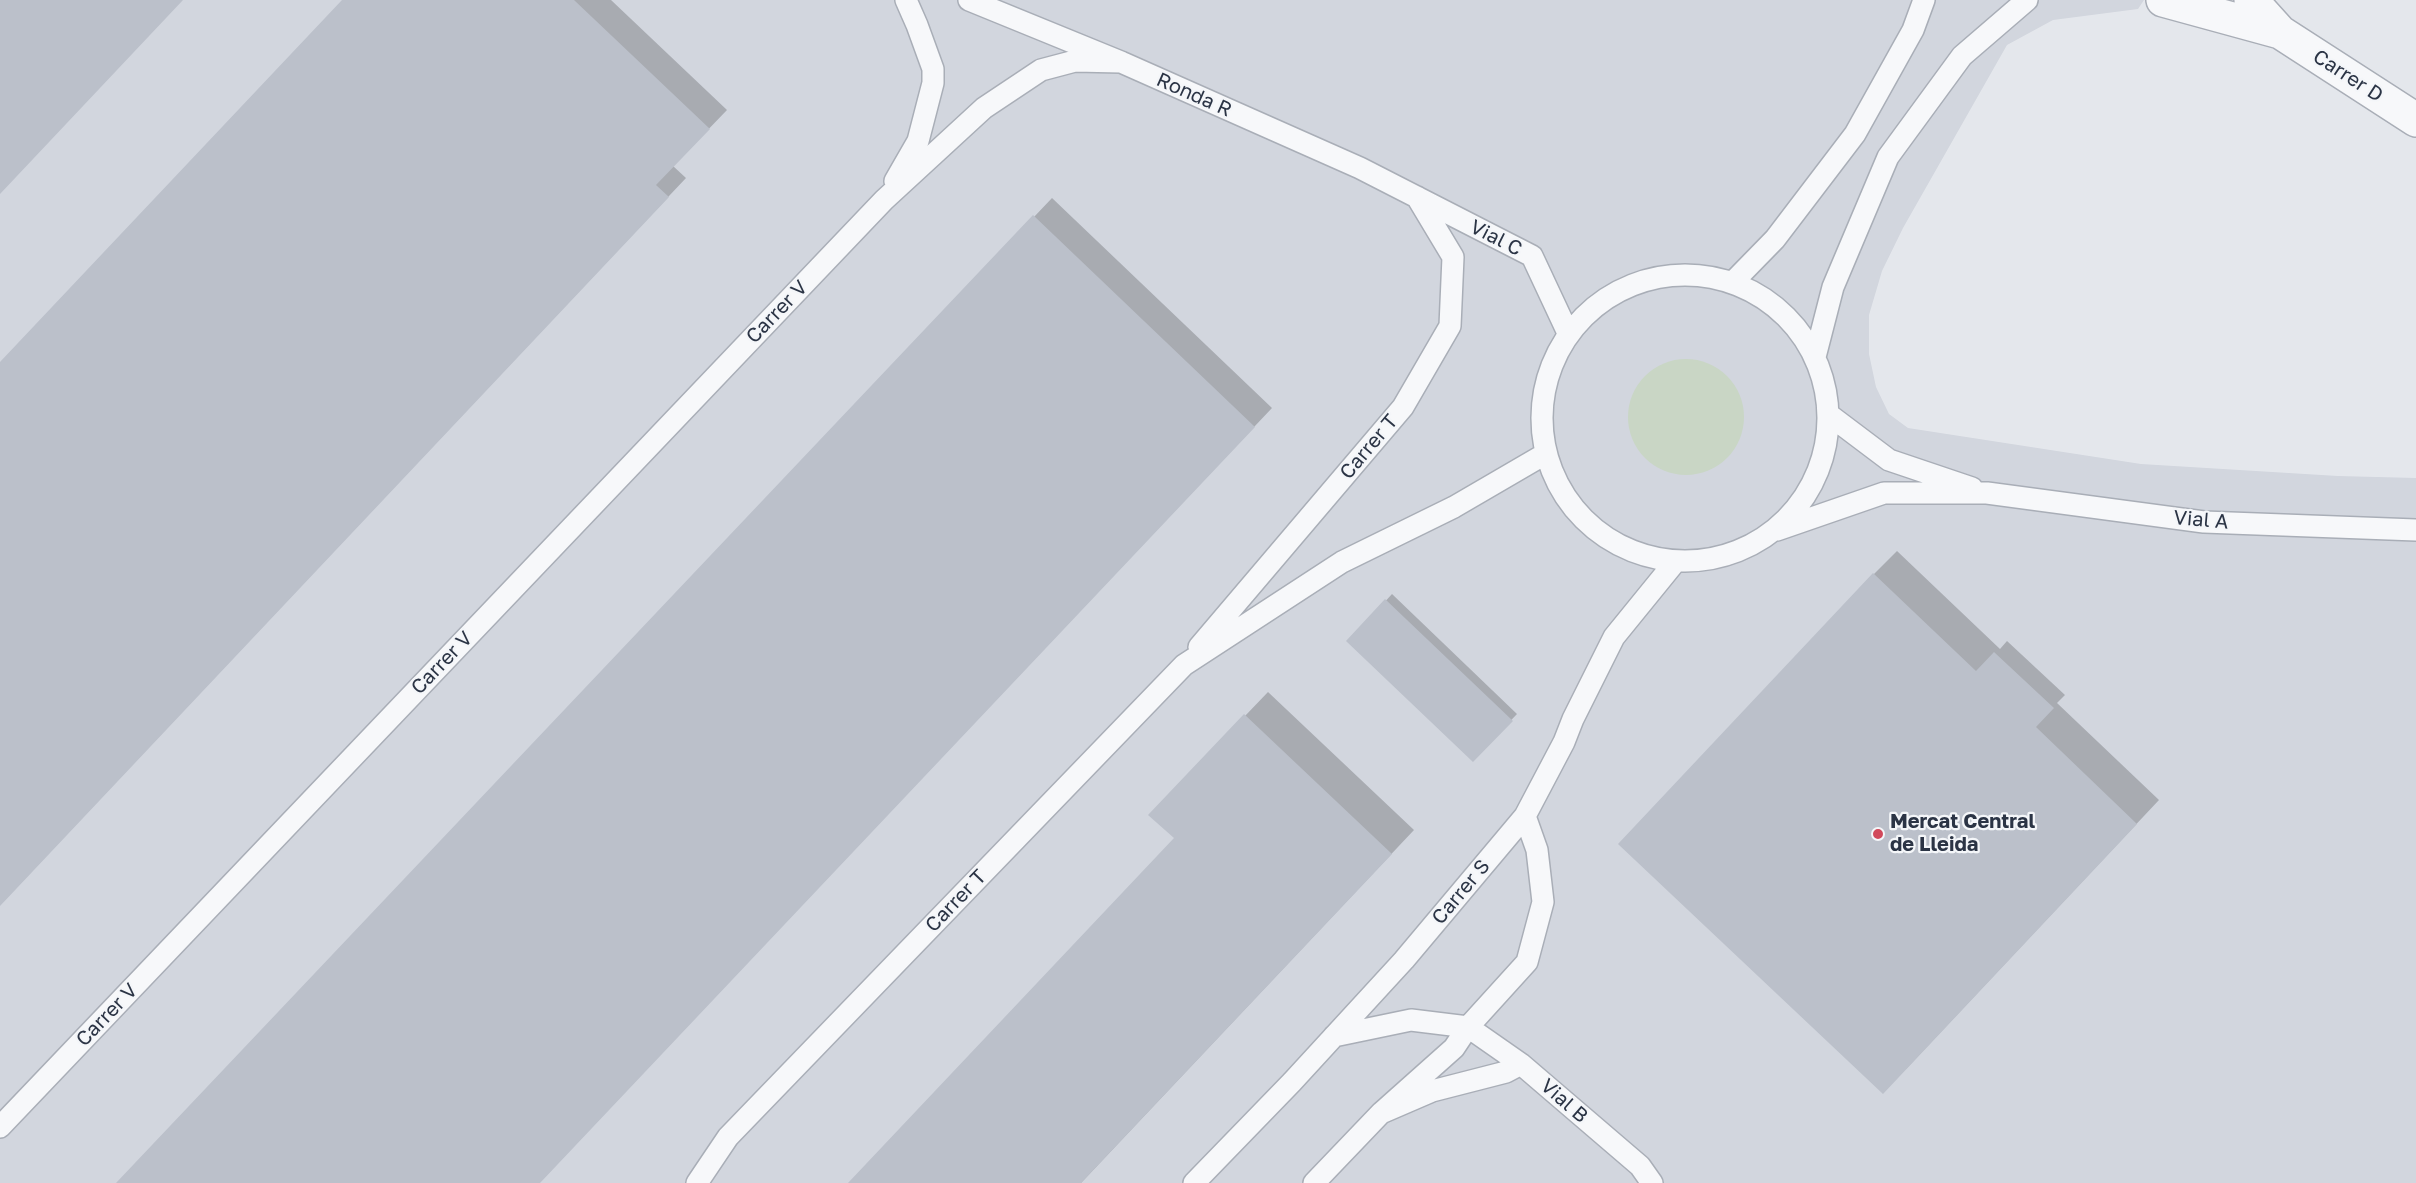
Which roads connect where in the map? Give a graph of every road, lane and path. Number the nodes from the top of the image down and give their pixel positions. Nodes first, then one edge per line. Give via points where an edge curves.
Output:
1 (906, 0) edge
2 (969, 0) edge
3 (1924, 0) edge
4 (2027, 0) edge
5 (2163, 0) edge
6 (2251, 0) edge
7 (2280, 32) junction
8 (1121, 62) junction
9 (2416, 120) edge
10 (1416, 197) junction
11 (884, 200) junction
12 (1733, 282) junction
13 (1568, 333) junction
14 (1815, 357) junction
15 (1828, 414) junction
16 (1545, 454) junction
17 (1987, 493) junction
18 (2416, 530) edge
19 (1776, 531) junction
20 (1675, 562) junction
21 (1184, 665) junction
22 (1525, 816) junction
23 (1468, 1027) junction
24 (1334, 1036) junction
25 (1521, 1064) junction
26 (1381, 1113) junction
27 (0, 1127) edge
28 (728, 1137) junction
29 (683, 1183) edge
30 (698, 1183) edge
31 (1194, 1183) edge
32 (1314, 1183) edge
33 (1652, 1183) edge

1 - 11 lane, Carrer V via 933,69 933,83 918,141
2 - 8 lane, Ronda R
3 - 12 lane via 1913,30 1855,134 1775,239
4 - 14 lane via 1962,56 1888,157 1833,287
5 - 7 street, Carrer D
6 - 7 street, Carrer D
7 - 9 street, Carrer D
8 - 10 lane, Ronda R via 1360,168
8 - 11 lane, Carrer V via 1075,61 1041,70 984,108
10 - 13 lane, Vial C via 1532,256
10 - 21 lane, Carrer T via 1453,257 1450,326 1403,407
11 - 27 lane, Carrer V
12 - 13 lane via 1687,274 1642,280 1600,300
12 - 14 lane via 1767,299 1795,325
13 - 16 lane via 1548,371 1540,412
14 - 15 lane via 1825,385
15 - 17 lane, Vial A via 1889,460
15 - 19 lane via 1823,458 1805,498
16 - 20 lane via 1563,495 1592,529 1631,552
16 - 21 lane, Carrer T via 1454,507 1342,562
17 - 18 lane, Vial A via 2204,522
17 - 19 lane, Vial A via 1884,494
19 - 20 lane via 1745,549 1711,561
20 - 22 lane, Carrer S via 1614,637
21 - 28 lane, Carrer T
22 - 23 lane via 1537,850 1542,902 1527,962
22 - 24 lane, Carrer S via 1404,960
23 - 24 lane, Vial B via 1411,1020
23 - 25 lane, Vial B
23 - 26 lane via 1454,1048
24 - 31 lane, Carrer S
25 - 26 lane via 1506,1072 1432,1091
25 - 33 lane, Vial B via 1640,1166
26 - 32 lane
28 - 29 lane, Carrer T
28 - 30 lane, Carrer T

